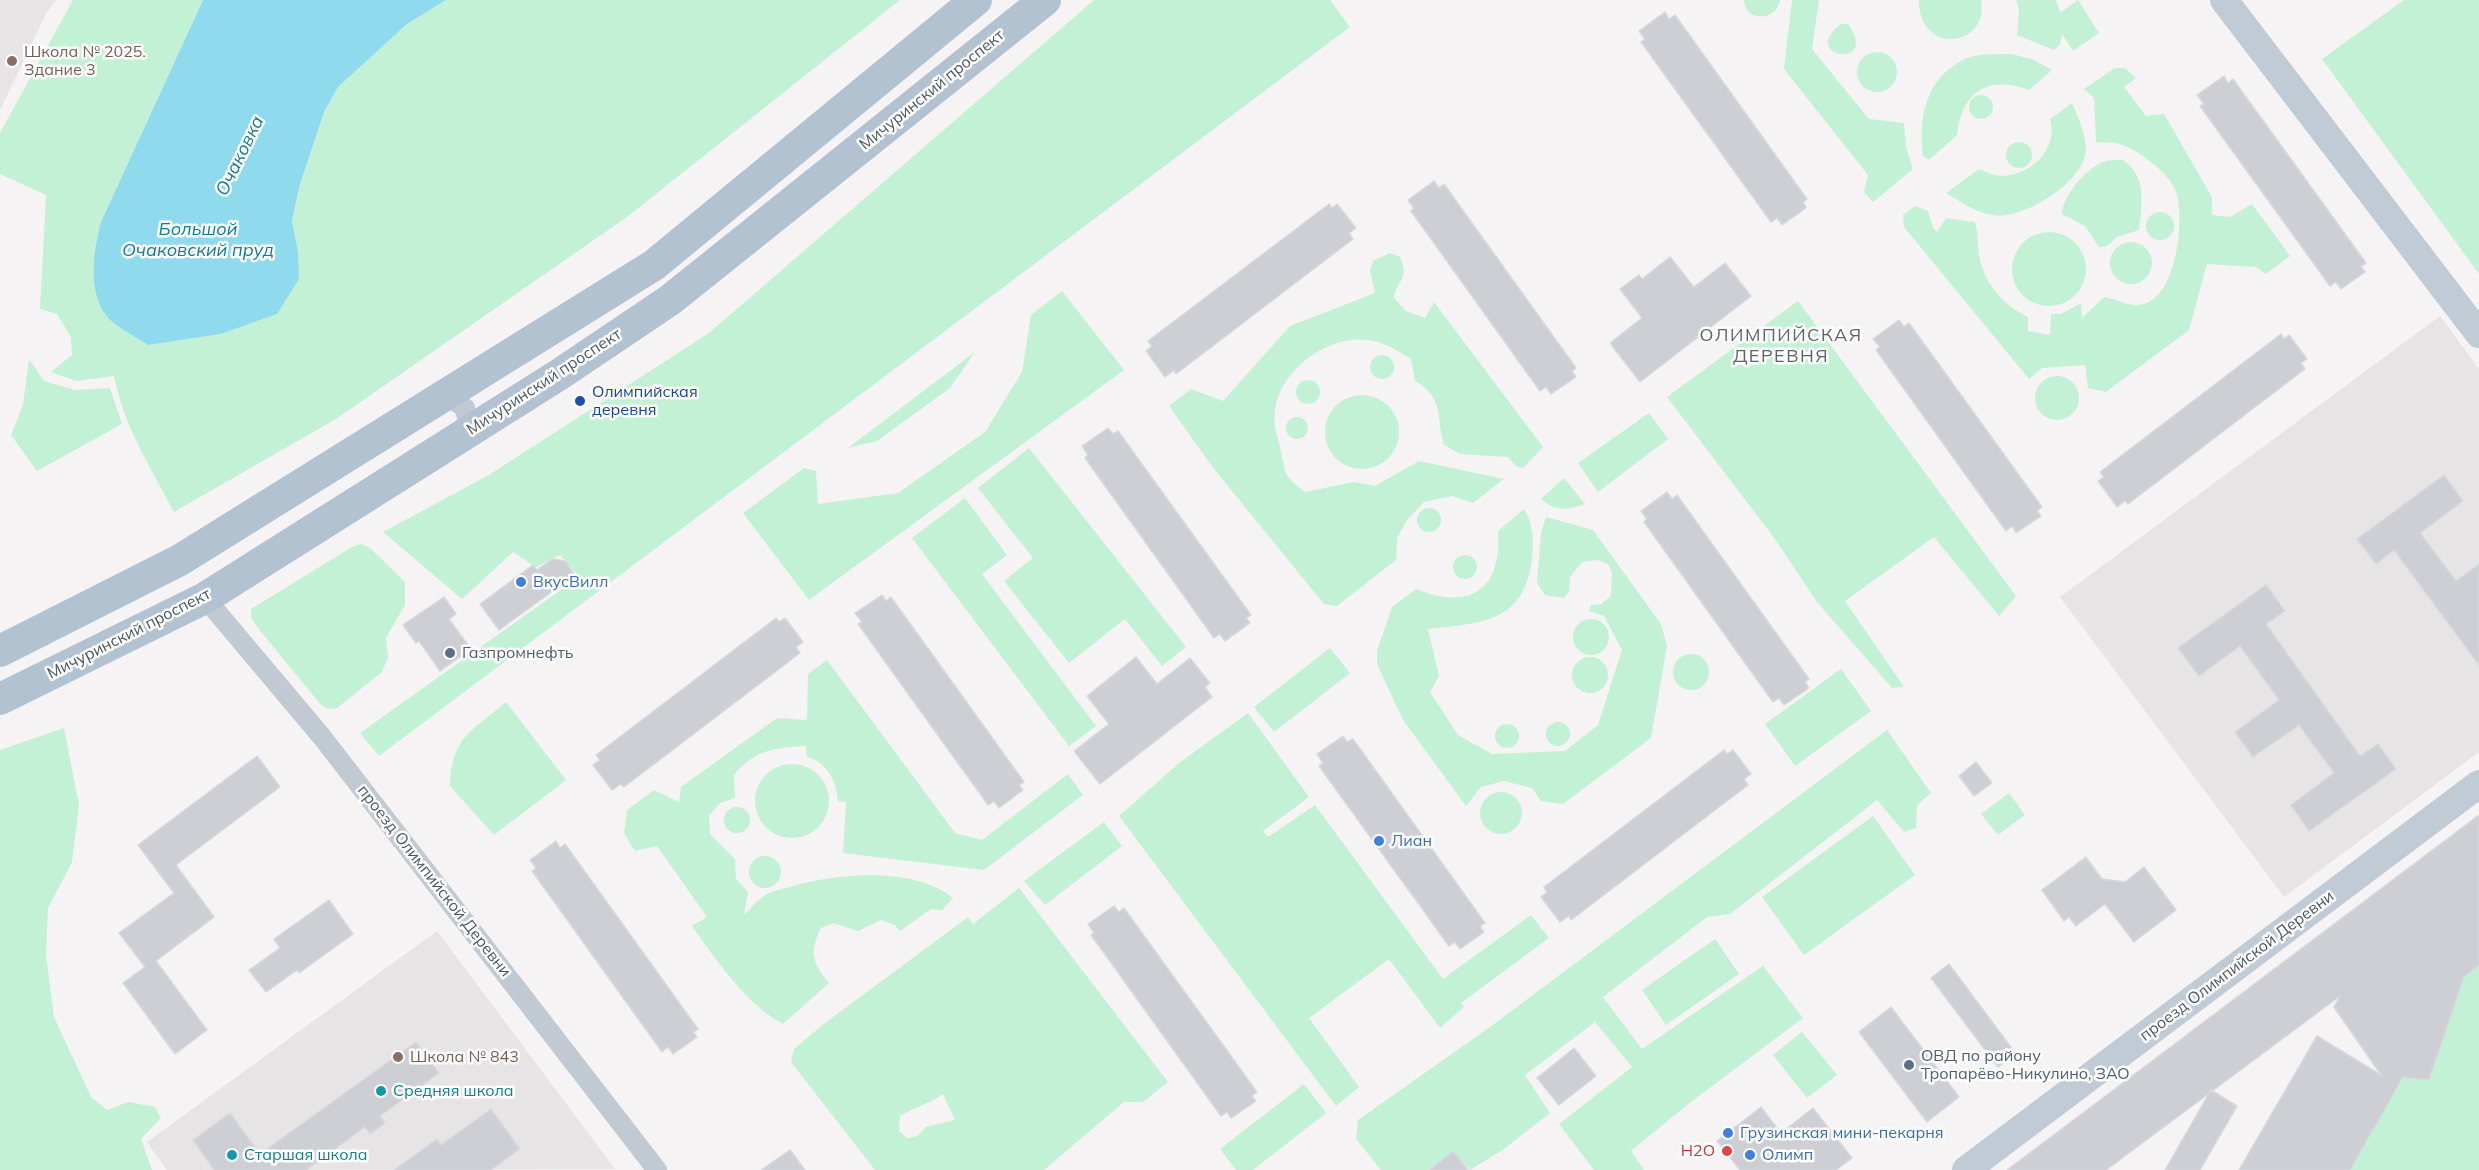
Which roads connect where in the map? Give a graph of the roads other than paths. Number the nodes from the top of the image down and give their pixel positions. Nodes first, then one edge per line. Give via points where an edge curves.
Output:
1 (976, 0) edge
2 (1045, 0) edge
3 (2224, 0) edge
4 (2479, 334) edge
5 (436, 401) junction
6 (459, 437) junction
7 (205, 598) junction
8 (0, 651) edge
9 (0, 699) edge
10 (2479, 784) edge
11 (657, 1170) edge
12 (1966, 1170) edge

1 - 5 main road via 654,265
2 - 6 main road, Мичуринский проспект via 670,300
3 - 4 street
5 - 6 street via 452,399 465,408 468,424
5 - 8 main road via 180,560
6 - 7 main road, Мичуринский проспект
7 - 9 main road, Мичуринский проспект
7 - 11 street, проезд Олимпийской Деревни via 322,737
10 - 12 street, проезд Олимпийской Деревни

